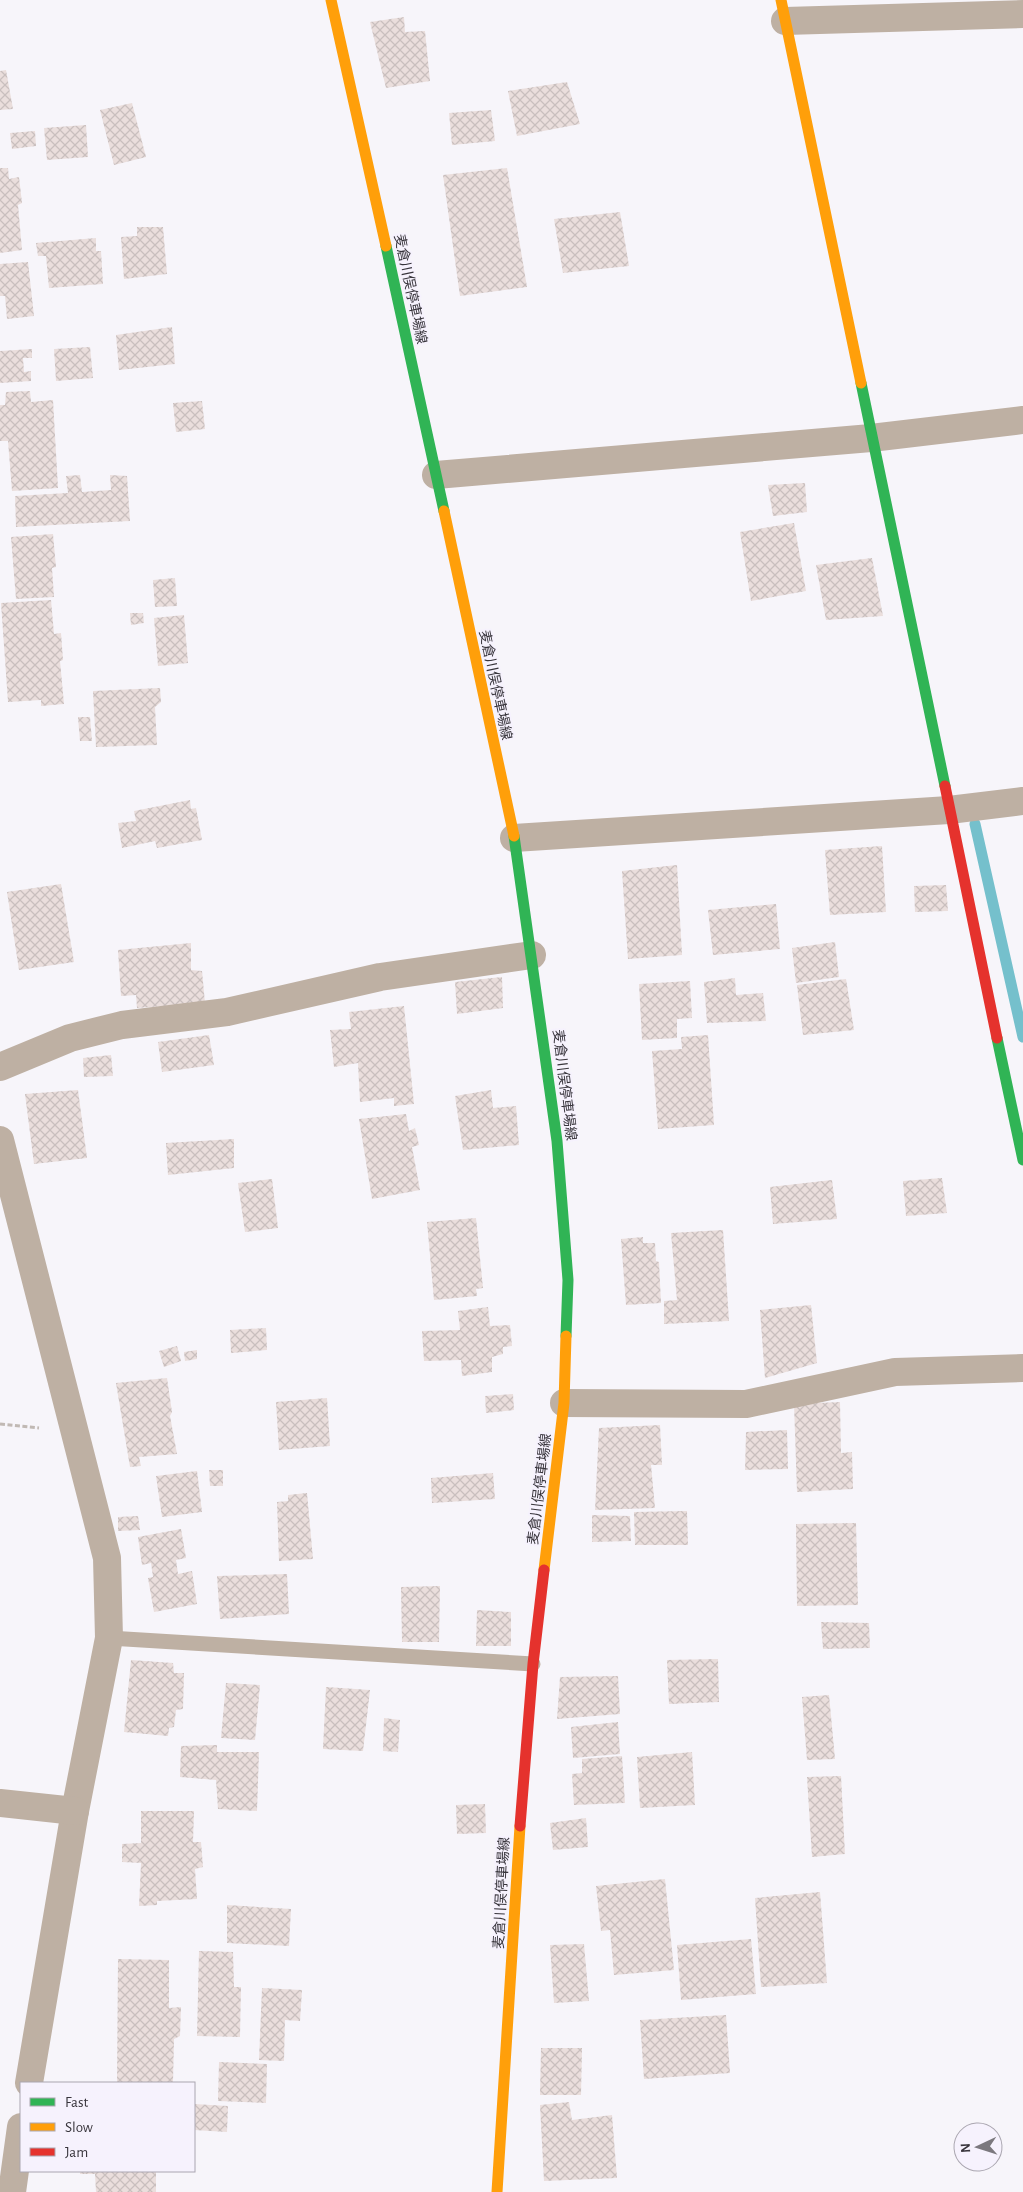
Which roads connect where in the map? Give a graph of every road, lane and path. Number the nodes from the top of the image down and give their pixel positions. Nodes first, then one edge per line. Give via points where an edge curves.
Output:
1 (331, 0) edge
2 (783, 10) edge
3 (1023, 14) edge
4 (1023, 420) edge
5 (871, 438) junction
6 (436, 475) junction
7 (1023, 801) edge
8 (949, 810) junction
9 (514, 838) junction
10 (532, 955) junction
11 (0, 1067) edge
12 (0, 1140) edge
13 (1023, 1160) edge
14 (1023, 1368) edge
15 (564, 1403) junction
16 (109, 1638) junction
17 (534, 1664) junction
18 (0, 1803) edge
19 (75, 1811) junction
20 (29, 2082) edge
21 (20, 2131) edge
22 (9, 2175) edge
23 (497, 2192) edge

1 - 6 main road, 麦倉川俣停車場線
2 - 3 street
2 - 5 main road
4 - 5 street
5 - 6 street
5 - 8 main road
6 - 9 main road, 麦倉川俣停車場線
7 - 8 street
8 - 9 street
8 - 13 main road
9 - 10 main road, 麦倉川俣停車場線
10 - 11 street via 380,977 227,1012 122,1025 70,1038
10 - 15 main road, 麦倉川俣停車場線 via 557,1141 568,1280
12 - 16 street via 107,1558
14 - 15 street via 895,1372 746,1404
15 - 17 main road, 麦倉川俣停車場線
16 - 17 lane
16 - 19 street
17 - 23 main road, 麦倉川俣停車場線 via 523,1779
18 - 19 street
19 - 20 street
21 - 22 street

